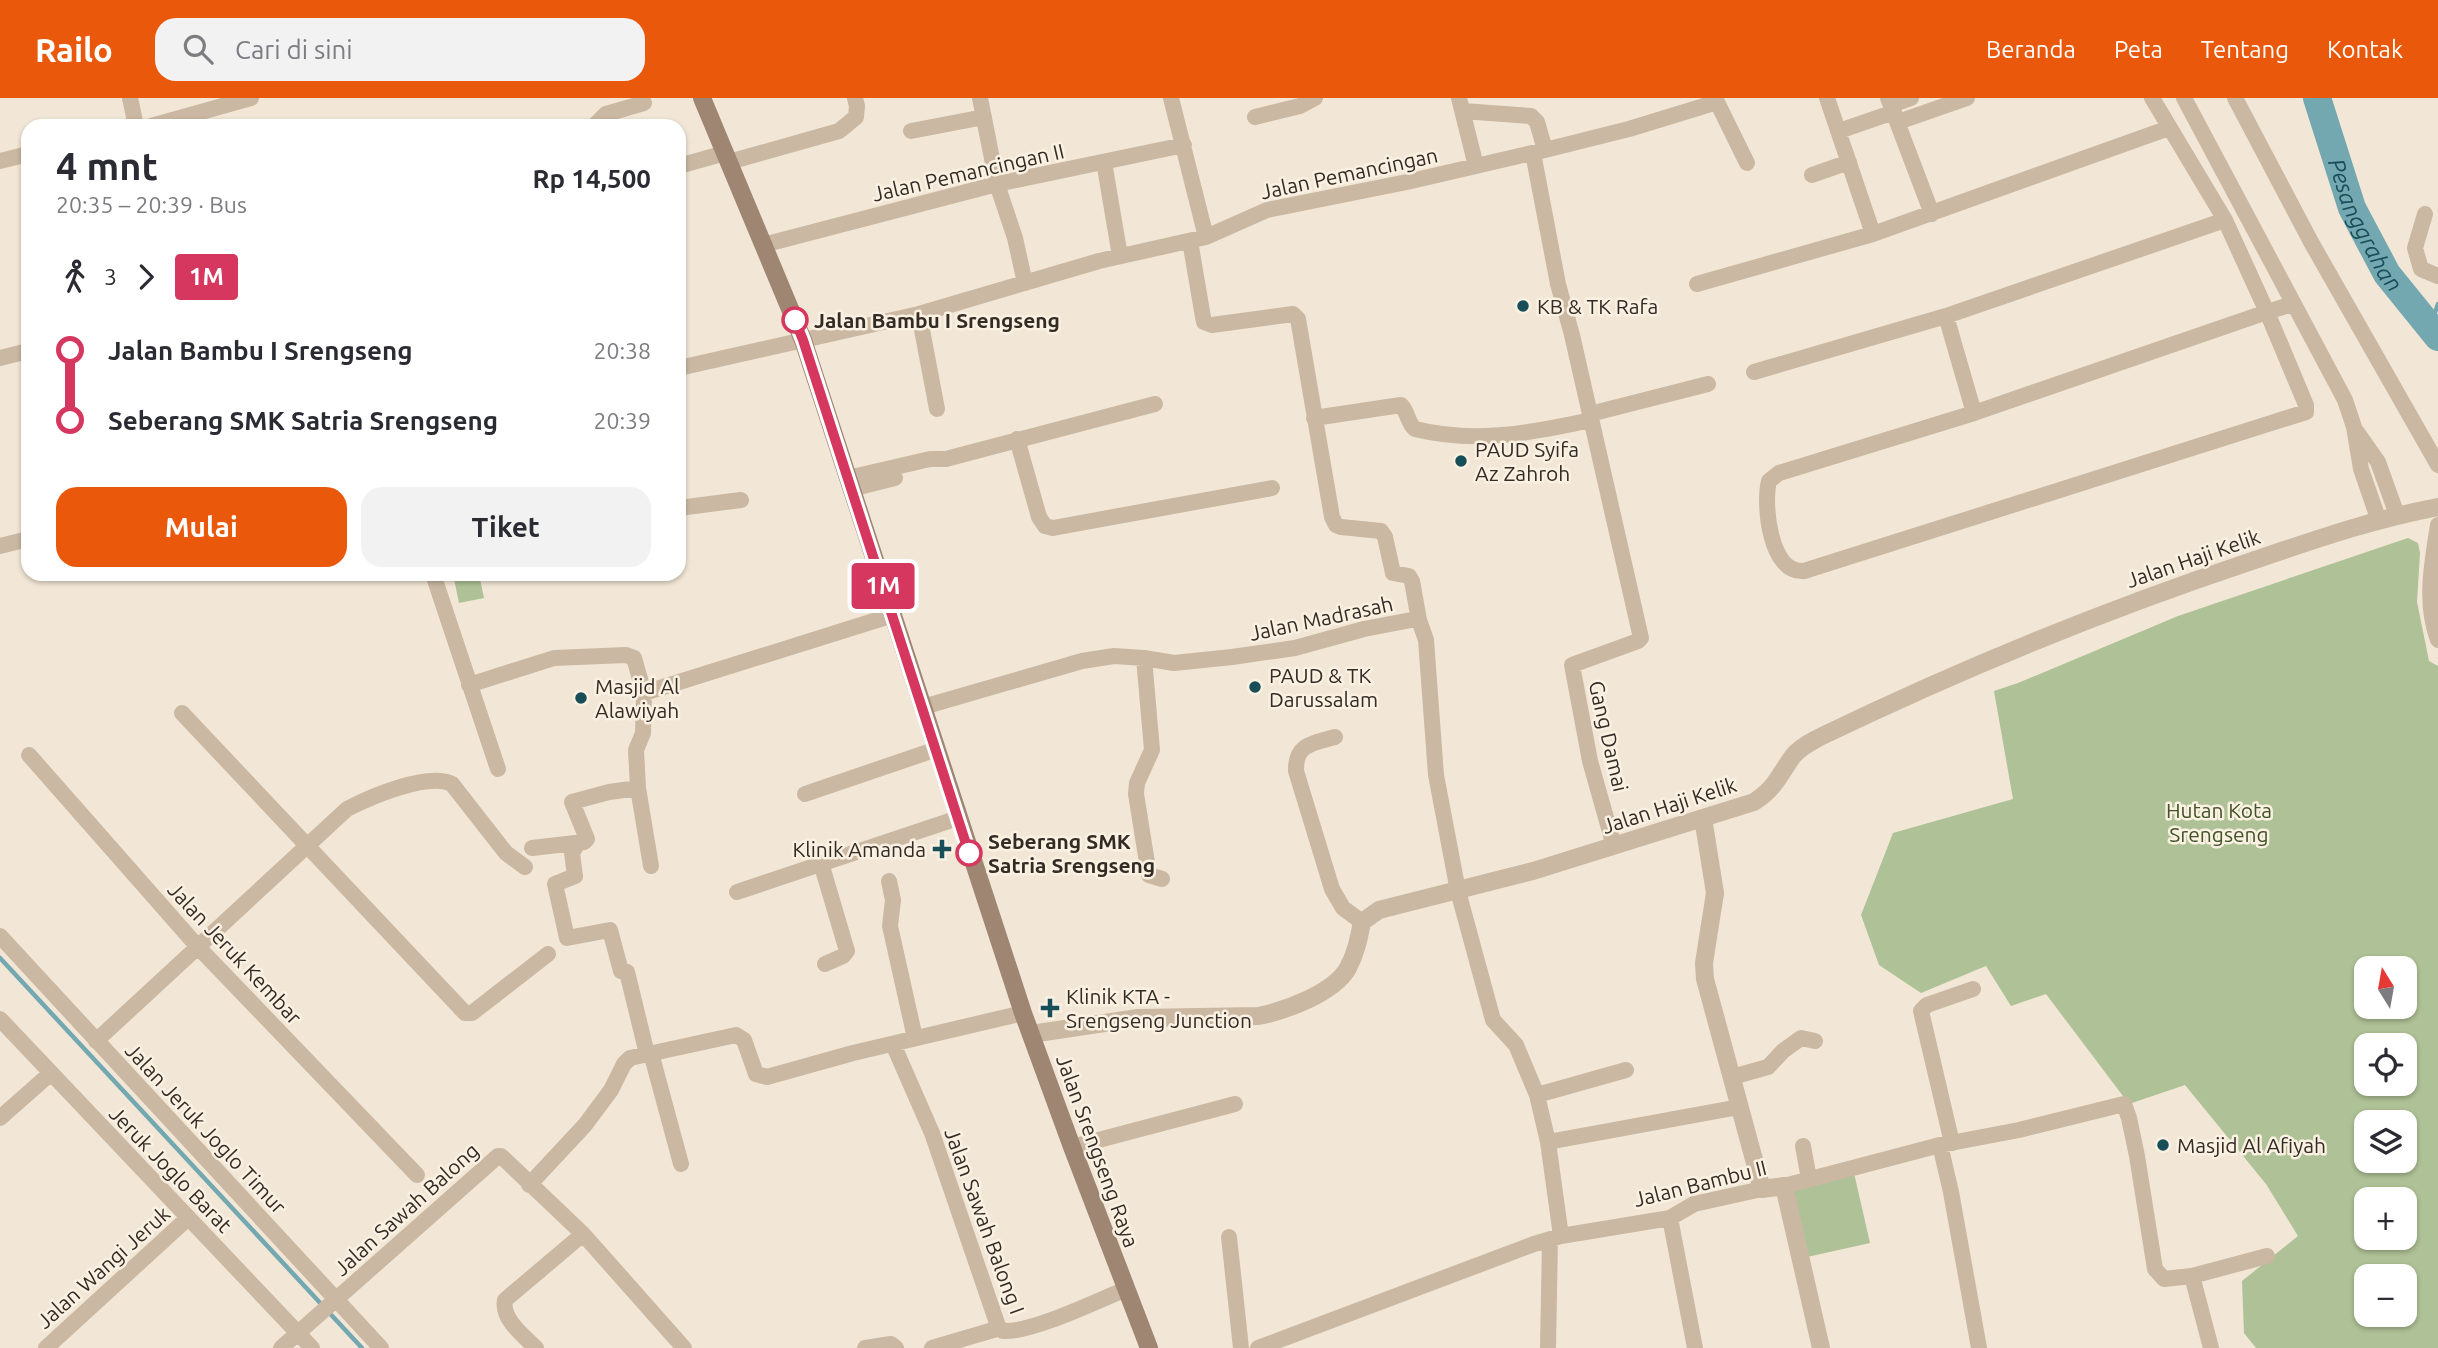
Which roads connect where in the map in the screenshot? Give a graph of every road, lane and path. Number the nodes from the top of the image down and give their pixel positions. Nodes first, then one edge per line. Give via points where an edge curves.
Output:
1 (130, 98) edge
2 (251, 98) edge
3 (702, 98) edge
4 (855, 98) edge
5 (980, 98) edge
6 (1171, 98) edge
7 (1315, 98) edge
8 (1827, 98) edge
9 (1911, 98) edge
10 (2152, 98) edge
11 (2184, 98) edge
12 (2235, 98) edge
13 (1716, 100) edge
14 (1958, 100) edge
15 (645, 103) dead end
16 (1461, 105) edge
17 (1893, 109) edge
18 (984, 117) junction
19 (1255, 117) dead end
20 (134, 119) edge
21 (175, 119) edge
22 (601, 119) edge
23 (2169, 128) junction
24 (911, 131) dead end
25 (1839, 131) junction
26 (1184, 145) junction
27 (1539, 151) junction
28 (21, 156) edge
29 (727, 158) junction
30 (0, 161) edge
31 (1104, 162) junction
32 (1849, 162) junction
33 (1747, 163) dead end
34 (686, 165) edge
35 (1476, 166) junction
36 (1812, 175) dead end
37 (998, 184) junction
38 (1932, 214) junction
39 (2424, 214) dead end
40 (2225, 220) junction
41 (1873, 234) junction
42 (1198, 239) junction
43 (763, 245) junction
44 (1120, 256) junction
45 (2438, 276) edge
46 (1024, 283) junction
47 (1697, 284) dead end
48 (2292, 303) junction
49 (2267, 312) junction
50 (919, 314) junction
51 (1946, 316) junction
52 (803, 340) junction
53 (21, 353) edge
54 (0, 358) edge
55 (686, 366) edge
56 (1754, 372) dead end
57 (1708, 384) dead end
58 (1155, 404) dead end
59 (937, 409) dead end
60 (1973, 413) junction
61 (1590, 417) junction
62 (1314, 418) junction
63 (2354, 427) junction
64 (1017, 439) junction
65 (2438, 465) edge
66 (850, 483) junction
67 (1272, 488) dead end
68 (741, 500) dead end
69 (686, 507) edge
70 (2438, 508) edge
71 (2397, 516) junction
72 (2379, 521) junction
73 (2438, 525) edge
74 (21, 540) edge
75 (1, 544) edge
76 (435, 581) edge
77 (893, 615) junction
78 (1419, 621) junction
79 (2438, 640) edge
80 (1144, 657) junction
81 (469, 685) junction
82 (644, 693) junction
83 (923, 707) junction
84 (182, 713) dead end
85 (1335, 737) dead end
86 (937, 749) junction
87 (29, 755) dead end
88 (498, 769) dead end
89 (638, 788) junction
90 (805, 794) dead end
91 (958, 818) junction
92 (1703, 818) junction
93 (578, 843) junction
94 (1614, 846) junction
95 (307, 847) junction
96 (532, 848) dead end
97 (821, 863) junction
98 (651, 866) dead end
99 (525, 867) dead end
100 (1162, 879) dead end
101 (888, 881) dead end
102 (1458, 891) junction
103 (737, 892) dead end
104 (1362, 922) junction
105 (0, 936) edge
106 (198, 947) junction
107 (548, 954) dead end
108 (825, 964) dead end
109 (1973, 989) dead end
110 (1023, 1013) junction
111 (0, 1019) edge
112 (1031, 1034) junction
113 (915, 1038) junction
114 (96, 1041) junction
115 (1815, 1041) dead end
116 (893, 1044) junction
117 (649, 1053) junction
118 (1626, 1070) dead end
119 (51, 1073) junction
120 (1732, 1077) junction
121 (1537, 1096) junction
122 (1235, 1104) dead end
123 (1739, 1107) junction
124 (0, 1118) edge
125 (1548, 1142) junction
126 (1946, 1144) junction
127 (1803, 1146) dead end
128 (1072, 1147) junction
129 (681, 1164) dead end
130 (417, 1175) dead end
131 (1809, 1179) junction
132 (529, 1185) junction
133 (1784, 1186) junction
134 (1762, 1189) junction
135 (188, 1218) junction
136 (1670, 1218) junction
137 (583, 1234) junction
138 (1229, 1237) dead end
139 (1555, 1238) junction
140 (2267, 1256) dead end
141 (2192, 1276) junction
142 (1126, 1289) junction
143 (332, 1304) junction
144 (1000, 1328) junction
145 (302, 1329) junction
146 (46, 1348) edge
147 (281, 1348) edge
148 (312, 1348) edge
149 (381, 1348) edge
150 (536, 1348) edge
151 (684, 1348) edge
152 (865, 1348) edge
153 (896, 1348) edge
154 (932, 1348) edge
155 (1149, 1348) edge
156 (1241, 1348) edge
157 (1258, 1348) edge
158 (1548, 1348) edge
159 (1695, 1348) edge
160 (1821, 1348) edge
161 (1979, 1348) edge
162 (2211, 1348) edge

1 - 20 street
2 - 21 street
3 - 29 main road, Jalan Srengseng Raya
4 - 29 street via 856,117 839,131
5 - 18 street
6 - 26 street
7 - 19 street
8 - 25 street
9 - 17 street
10 - 23 street
11 - 48 street
12 - 65 street
13 - 27 street, Jalan Pemancingan via 1629,129
13 - 33 street, Jalan Pemancingan
14 - 17 street
15 - 22 street
16 - 27 street via 1531,116 1537,122
16 - 35 street
17 - 25 street
17 - 38 street
18 - 24 street
18 - 37 street
23 - 38 street
23 - 40 street
25 - 32 street
26 - 31 street, Jalan Pemancingan II
26 - 42 street
27 - 35 street, Jalan Pemancingan
27 - 61 street via 1558,284
28 - 30 street
29 - 34 street
29 - 43 main road, Jalan Srengseng Raya
31 - 37 street, Jalan Pemancingan II
31 - 44 street
32 - 36 street
32 - 41 street
35 - 42 street, Jalan Pemancingan via 1267,210
37 - 43 street, Jalan Pemancingan II
37 - 46 street
38 - 41 street
39 - 45 street via 2415,248 2421,269
40 - 49 street
40 - 51 street
41 - 47 street
42 - 44 street, Jalan Pemancingan
42 - 62 street via 1203,317 1208,324 1296,315
43 - 52 main road, Jalan Srengseng Raya
44 - 46 street, Jalan Pemancingan
46 - 50 street, Jalan Pemancingan
48 - 49 street
48 - 63 street via 2345,400
49 - 60 street
49 - 60 street via 2305,405 2303,414 1804,571 1784,563 1766,512 1773,476
50 - 52 street, Jalan Pemancingan
50 - 59 street
51 - 56 street
51 - 60 street
52 - 55 street, Jalan Pemancingan
52 - 66 main road, Jalan Srengseng Raya
53 - 54 street
57 - 61 street
58 - 64 street
61 - 62 street via 1483,438 1415,429 1401,405
61 - 94 street, Gang Damai via 1640,639 1572,666 1590,761
62 - 78 street via 1336,525 1381,531 1393,573 1412,581
63 - 71 street via 2378,462
63 - 72 street via 2361,470
64 - 66 street via 946,459 933,468
64 - 67 street via 1039,517 1053,528
66 - 77 main road, Jalan Srengseng Raya
68 - 69 street
70 - 71 street, Jalan Haji Kelik
71 - 72 street, Jalan Haji Kelik
72 - 92 street, Jalan Haji Kelik via 2173,587 1967,668 1820,737 1794,755 1765,795
73 - 79 street via 2431,620
74 - 75 street
76 - 81 street
77 - 82 street
77 - 83 main road, Jalan Srengseng Raya
78 - 80 street, Jalan Madrasah via 1231,657 1174,663
78 - 102 street, Jalan Madrasah via 1426,640 1436,775
80 - 83 street, Jalan Madrasah via 1082,661
80 - 100 street via 1152,750 1136,794 1149,875
81 - 82 street via 554,658 626,655 634,659
81 - 88 street
82 - 89 street via 643,733 636,750
83 - 86 main road, Jalan Srengseng Raya
84 - 95 street
85 - 104 street via 1299,751 1296,771 1332,889 1343,908
86 - 90 street
86 - 91 main road, Jalan Srengseng Raya
87 - 106 street, Jalan Jeruk Kembar
89 - 93 street via 572,802 587,839
89 - 98 street
91 - 97 street
91 - 110 main road, Jalan Srengseng Raya
92 - 94 street, Jalan Haji Kelik
92 - 120 street via 1715,893 1704,972
93 - 96 street
93 - 117 street via 572,853 575,876 555,884 567,938 610,930 621,971 627,972
94 - 102 street, Jalan Haji Kelik
95 - 99 street via 347,809 435,779 452,784 506,853
95 - 106 street
95 - 107 street via 465,1013 472,1013
97 - 103 street
97 - 108 street via 847,951
101 - 113 street via 893,900 890,926
102 - 104 street, Jalan Haji Kelik via 1379,910
102 - 121 street, Jalan Madrasah via 1493,1020 1516,1045
104 - 112 street via 1347,971 1333,985 1277,1013 1138,1018
105 - 114 street, Jalan Jeruk Joglo Timur
106 - 114 street
106 - 130 street, Jalan Jeruk Kembar
109 - 126 street via 1921,1011
110 - 112 main road, Jalan Srengseng Raya
110 - 113 street
111 - 119 street, Jeruk Joglo Barat
112 - 128 main road, Jalan Srengseng Raya
113 - 116 street
114 - 143 street, Jalan Jeruk Joglo Timur
115 - 120 street via 1801,1038 1768,1067
116 - 117 street via 767,1077 756,1074 744,1040 736,1035
116 - 144 street, Jalan Sawah Balong I via 932,1133
117 - 129 street
117 - 132 street via 624,1064 585,1125
118 - 121 street
119 - 124 street
119 - 135 street, Jeruk Joglo Barat
120 - 123 street
121 - 125 street, Jalan Madrasah
122 - 128 street
123 - 125 street
123 - 134 street
125 - 139 street, Jalan Madrasah
126 - 131 street, Jalan Bambu II
126 - 141 street, Jalan Bambu II via 2125,1105 2157,1273 2164,1279
126 - 161 street
127 - 131 street
128 - 142 main road, Jalan Srengseng Raya
131 - 133 street, Jalan Bambu II
132 - 137 street
132 - 143 street, Jalan Sawah Balong via 501,1156 494,1157
133 - 134 street, Jalan Bambu II
133 - 160 street
134 - 136 street, Jalan Bambu II via 1694,1204
135 - 145 street, Jeruk Joglo Barat
135 - 146 street, Jalan Wangi Jeruk
136 - 139 street, Jalan Bambu II
136 - 159 street
137 - 150 street via 505,1300 503,1307 510,1320
137 - 151 street
138 - 156 street
139 - 157 street, Jalan Bambu II
139 - 158 street, Jalan Madrasah
140 - 141 street
141 - 162 street
142 - 144 street, Jalan Sawah Balong I via 1017,1330
142 - 155 main road, Jalan Srengseng Raya
143 - 145 street, Jalan Sawah Balong
143 - 149 street, Jalan Jeruk Joglo Timur
144 - 154 street
145 - 147 street, Jalan Sawah Balong
145 - 148 street, Jeruk Joglo Barat
152 - 153 street via 891,1344

